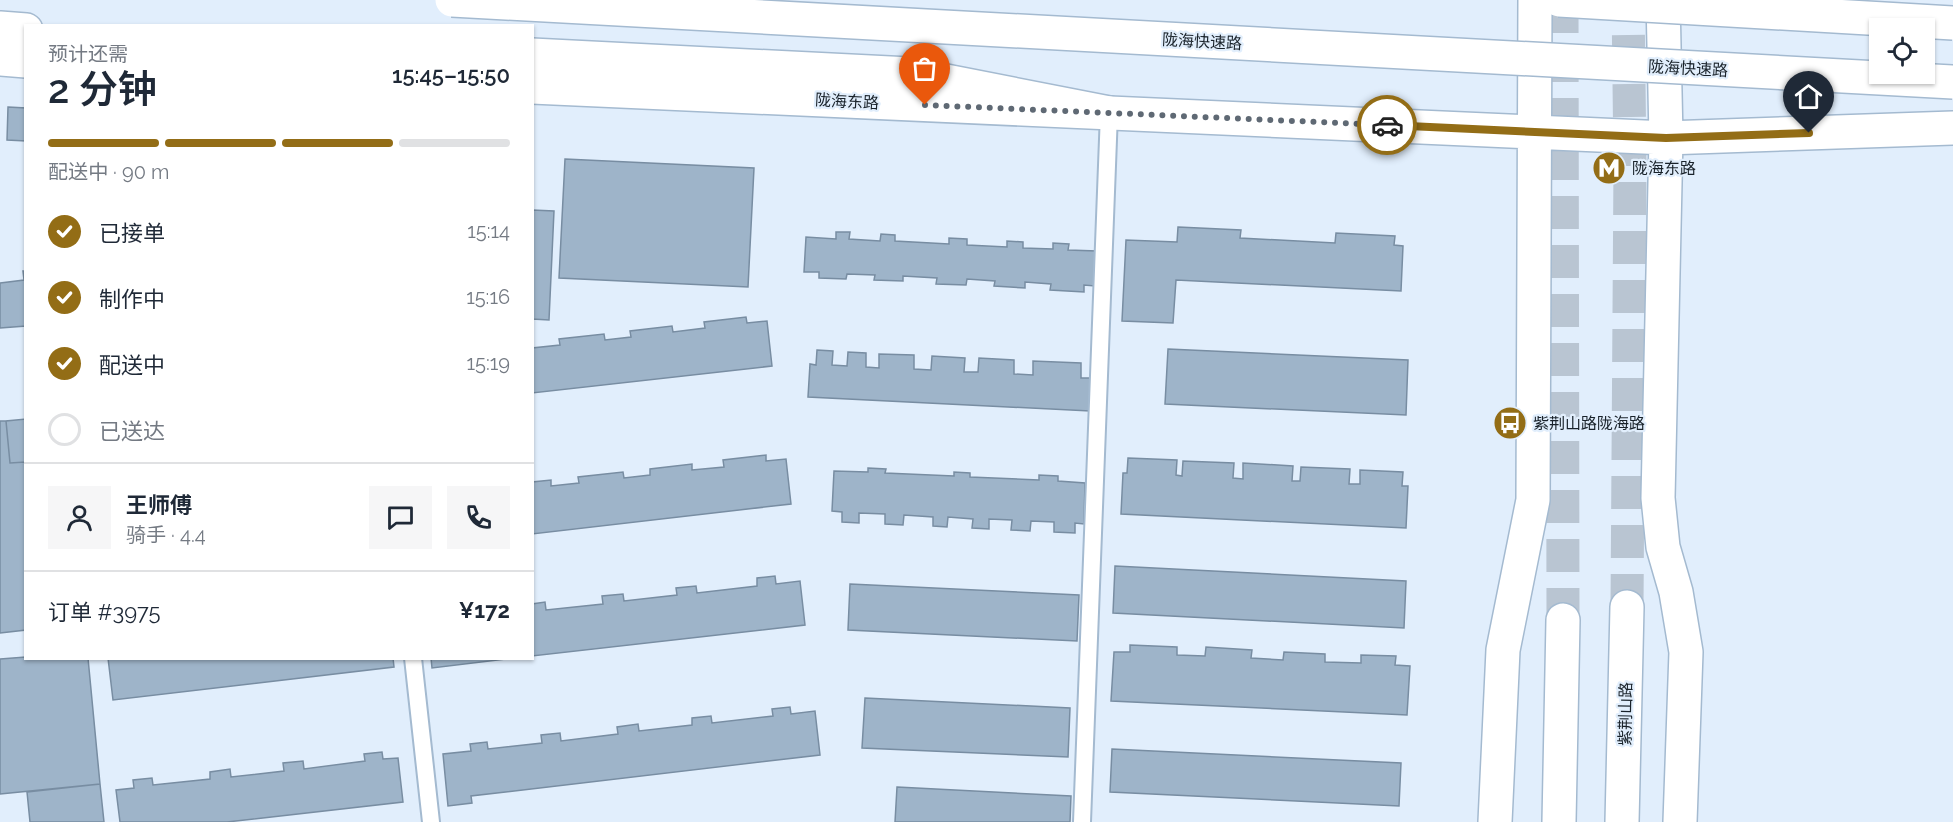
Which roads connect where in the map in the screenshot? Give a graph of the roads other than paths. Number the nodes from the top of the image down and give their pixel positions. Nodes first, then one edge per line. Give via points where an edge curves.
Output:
1 (452, 0) edge
2 (1535, 0) edge
3 (1559, 0) edge
4 (1663, 0) edge
5 (1953, 23) edge
6 (0, 28) edge
7 (24, 30) edge
8 (534, 55) edge
9 (0, 59) edge
10 (24, 61) edge
11 (1953, 82) edge
12 (534, 87) edge
13 (1109, 113) junction
14 (1953, 128) edge
15 (1536, 132) junction
16 (1666, 138) junction
17 (1627, 607) tunnel mouth
18 (1563, 620) tunnel mouth
19 (412, 660) edge
20 (431, 822) edge
21 (1082, 822) edge
22 (1496, 822) edge
23 (1559, 822) edge
24 (1622, 822) edge
25 (1680, 822) edge

1 - 11 main road, 陇海快速路, bridge
2 - 15 main road
3 - 5 main road, bridge
4 - 16 main road
6 - 7 main road
8 - 13 main road via 910,74
9 - 10 main road
12 - 13 main road, 陇海东路
13 - 15 main road, 陇海东路
13 - 21 lane
14 - 16 main road, 陇海东路
15 - 16 main road, 陇海东路
15 - 22 main road via 1533,500 1503,650
16 - 25 main road via 1658,498 1663,547 1676,592 1686,652
17 - 24 main road, 紫荆山路
18 - 23 main road
19 - 20 lane

